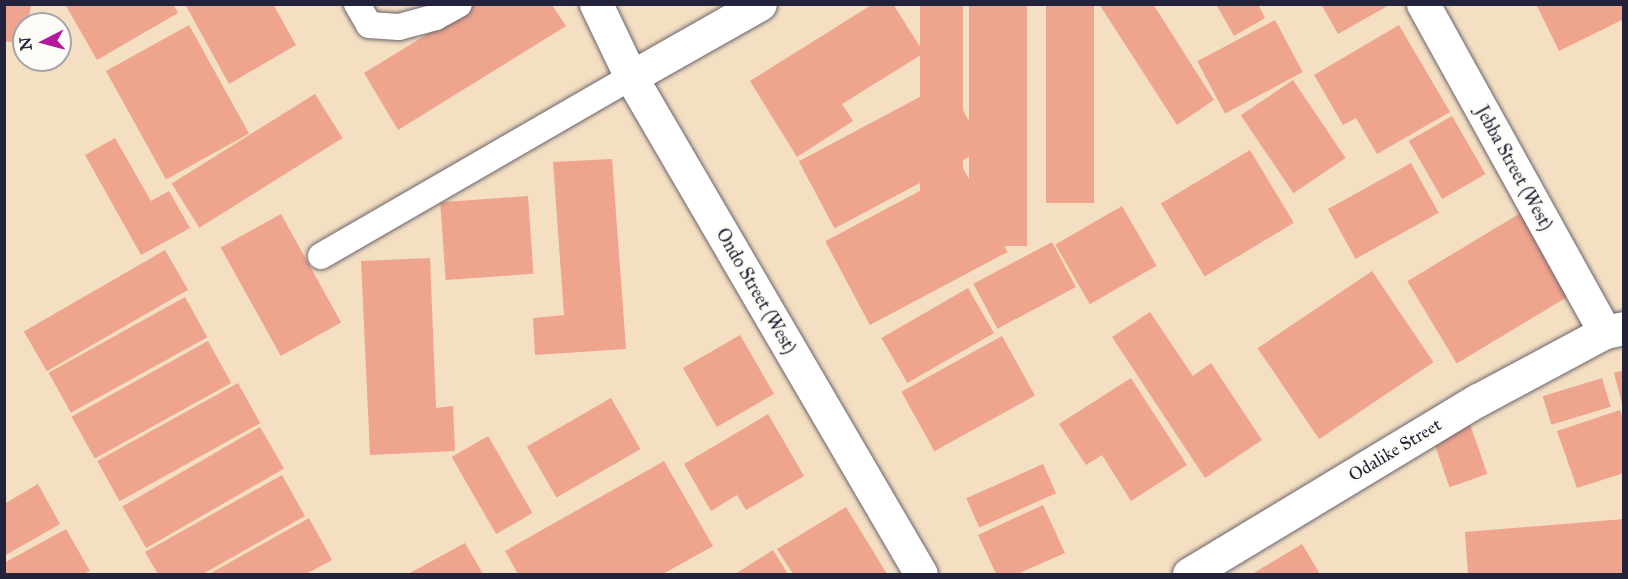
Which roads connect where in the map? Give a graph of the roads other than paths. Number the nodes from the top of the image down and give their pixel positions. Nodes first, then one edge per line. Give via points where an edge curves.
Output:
1 (357, 4) edge
2 (459, 4) edge
3 (596, 4) edge
4 (760, 4) edge
5 (1423, 4) edge
6 (632, 77) junction
7 (321, 256) dead end
8 (1614, 330) edge
9 (921, 574) edge
10 (1189, 574) edge

1 - 2 lane via 369,25 399,27 436,17
3 - 6 street, Ondo Street (West)
4 - 6 street
5 - 8 street, Jebba Street (West)
6 - 7 lane
6 - 9 street, Ondo Street (West)
8 - 10 street, Odalike Street via 1478,400

